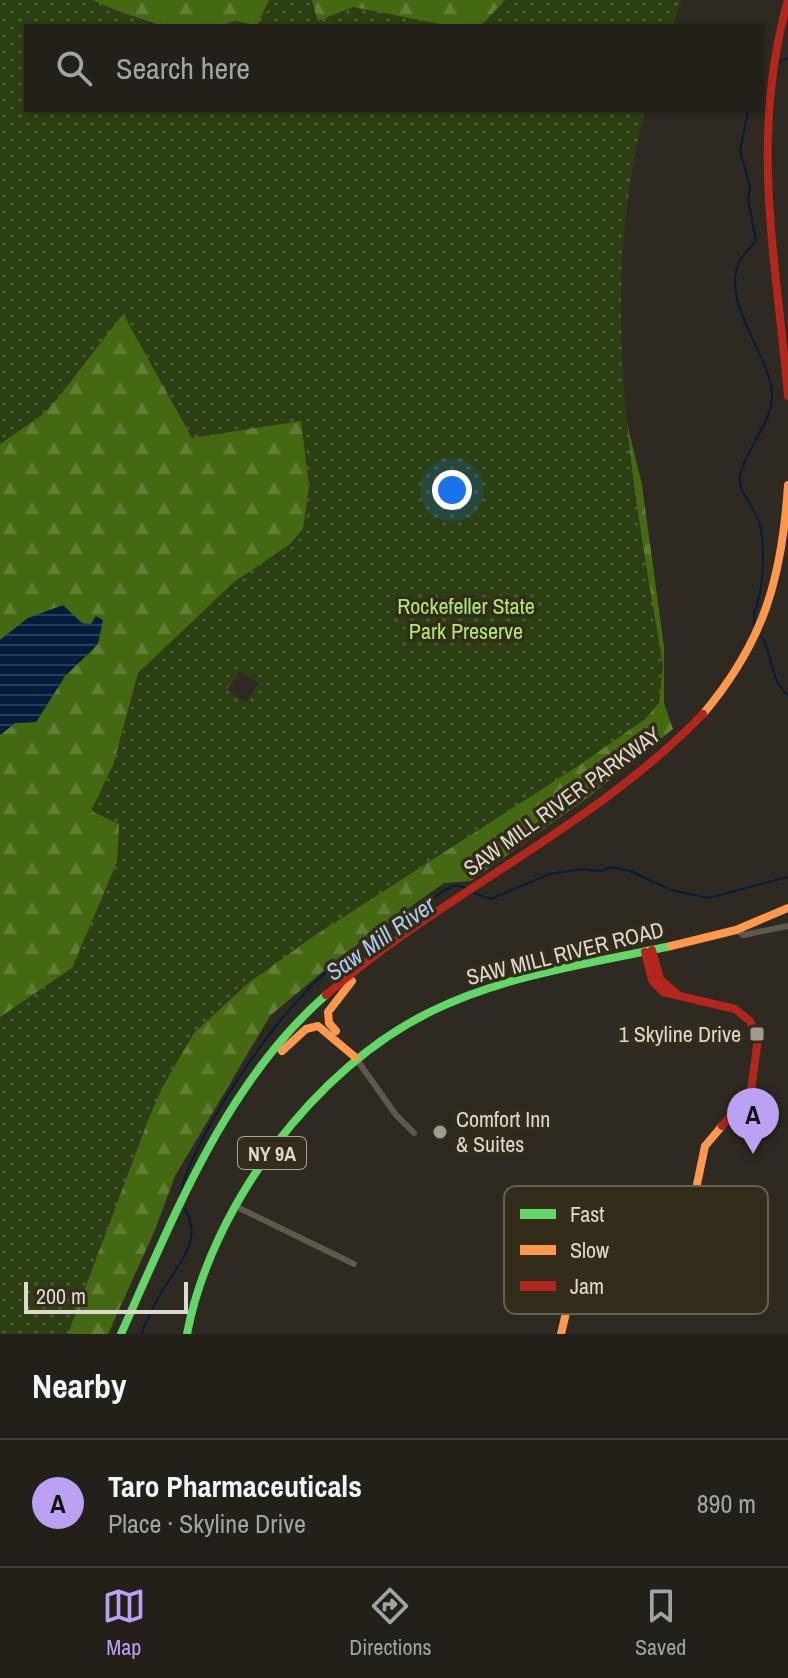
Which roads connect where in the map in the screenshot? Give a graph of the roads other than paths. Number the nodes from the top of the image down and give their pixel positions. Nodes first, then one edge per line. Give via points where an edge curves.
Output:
1 (788, 0) edge
2 (788, 21) edge
3 (776, 54) junction
4 (773, 71) junction
5 (788, 317) edge
6 (788, 396) edge
7 (788, 485) edge
8 (788, 554) edge
9 (761, 634) junction
10 (473, 892) junction
11 (788, 908) edge
12 (788, 926) edge
13 (737, 930) junction
14 (648, 951) junction
15 (352, 981) junction
16 (282, 1051) junction
17 (355, 1057) junction
18 (414, 1133) dead end
19 (697, 1186) edge
20 (235, 1206) junction
21 (185, 1208) junction
22 (354, 1264) dead end
23 (566, 1314) edge
24 (121, 1334) edge
25 (129, 1334) edge
26 (187, 1334) edge
27 (561, 1334) edge

1 - 3 main road
2 - 3 main road
3 - 4 main road
4 - 5 main road via 774,169
4 - 6 main road via 767,168
7 - 9 main road, SAW MILL RIVER PARKWAY via 781,554
8 - 9 main road, SAW MILL RIVER PARKWAY
9 - 10 main road, SAW MILL RIVER PARKWAY via 724,700 669,757
10 - 15 main road, SAW MILL RIVER PARKWAY
10 - 21 main road, SAW MILL RIVER PARKWAY via 347,976 290,1031 243,1095
11 - 13 main road, SAW MILL RIVER ROAD / NY 9A
12 - 13 street via 743,935
13 - 14 main road, SAW MILL RIVER ROAD / NY 9A
14 - 17 main road, SAW MILL RIVER ROAD / NY 9A via 468,994 404,1024
14 - 19 main road via 660,979 678,995 735,1009 750,1021 759,1043 752,1087 705,1146
15 - 16 main road, SAW MILL RIVER PARKWAY
15 - 17 main road via 328,1017
16 - 17 main road via 306,1029 318,1026
16 - 21 main road, SAW MILL RIVER PARKWAY
17 - 18 street
17 - 20 main road, SAW MILL RIVER ROAD / NY 9A via 302,1112
20 - 22 street
20 - 26 main road, SAW MILL RIVER ROAD / NY 9A via 204,1268
21 - 24 main road, SAW MILL RIVER PARKWAY
21 - 25 main road, SAW MILL RIVER PARKWAY
23 - 27 main road

